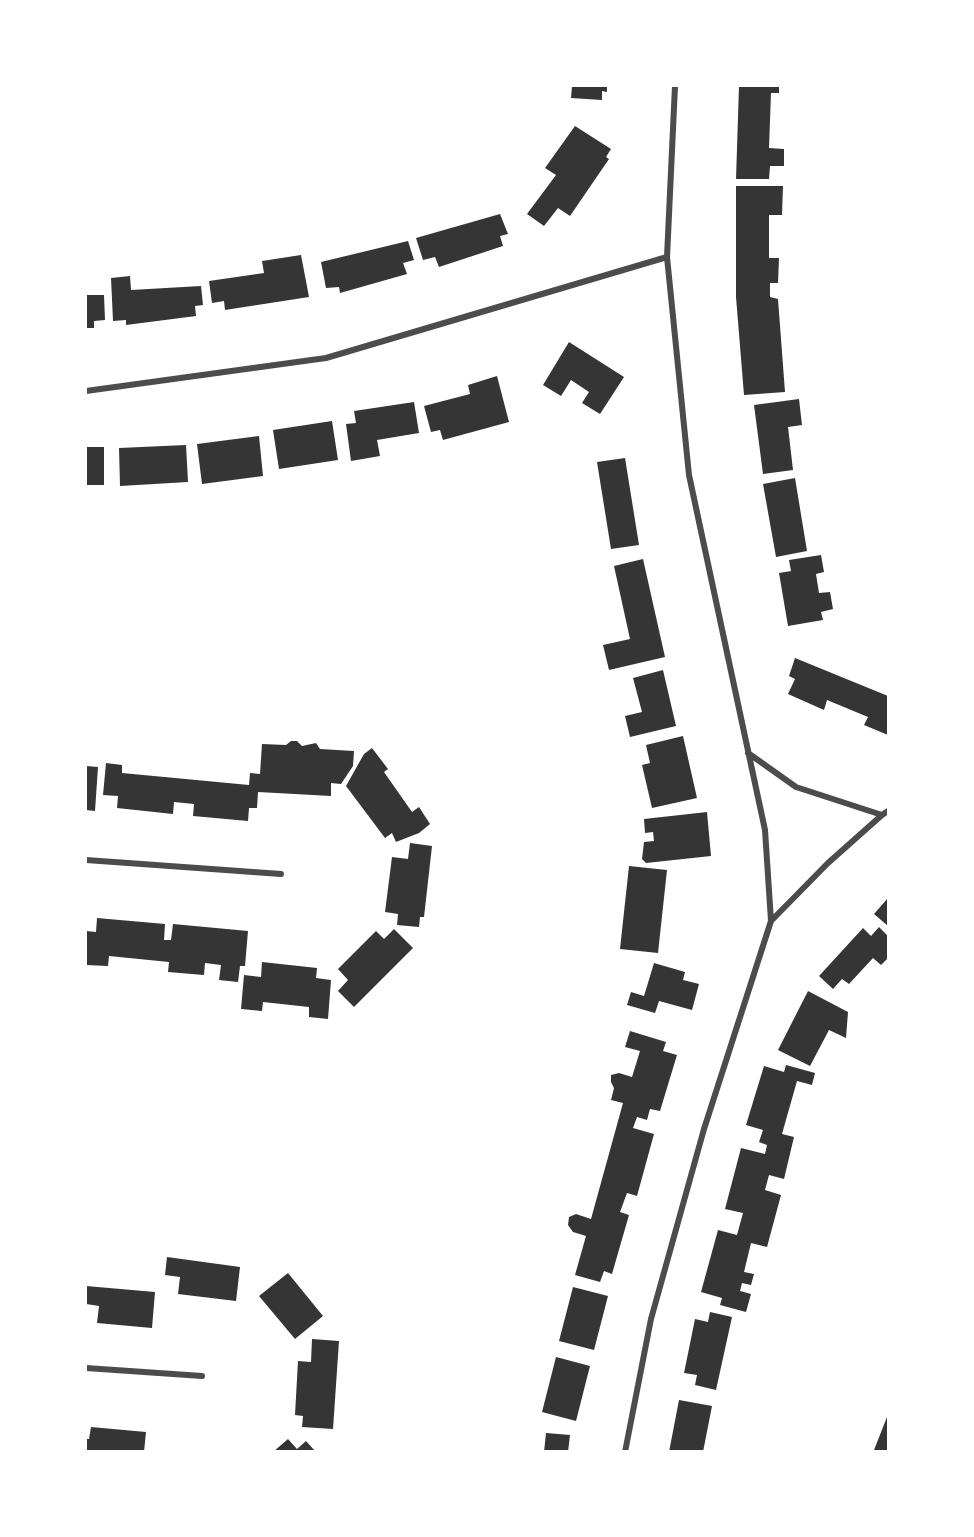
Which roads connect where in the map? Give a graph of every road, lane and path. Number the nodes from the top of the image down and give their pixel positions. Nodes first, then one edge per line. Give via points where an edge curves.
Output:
1 (675, 86) edge
2 (667, 257) junction
3 (86, 391) edge
4 (747, 753) junction
5 (888, 811) edge
6 (882, 815) junction
7 (86, 860) edge
8 (281, 874) dead end
9 (771, 921) junction
10 (86, 1368) edge
11 (202, 1376) dead end
12 (625, 1452) edge

1 - 2 street
2 - 3 street via 326,358
2 - 4 street via 690,475
4 - 6 street via 796,787
4 - 9 street via 765,830
5 - 6 street
6 - 9 street
7 - 8 street
9 - 12 street via 704,1129 651,1319
10 - 11 street

